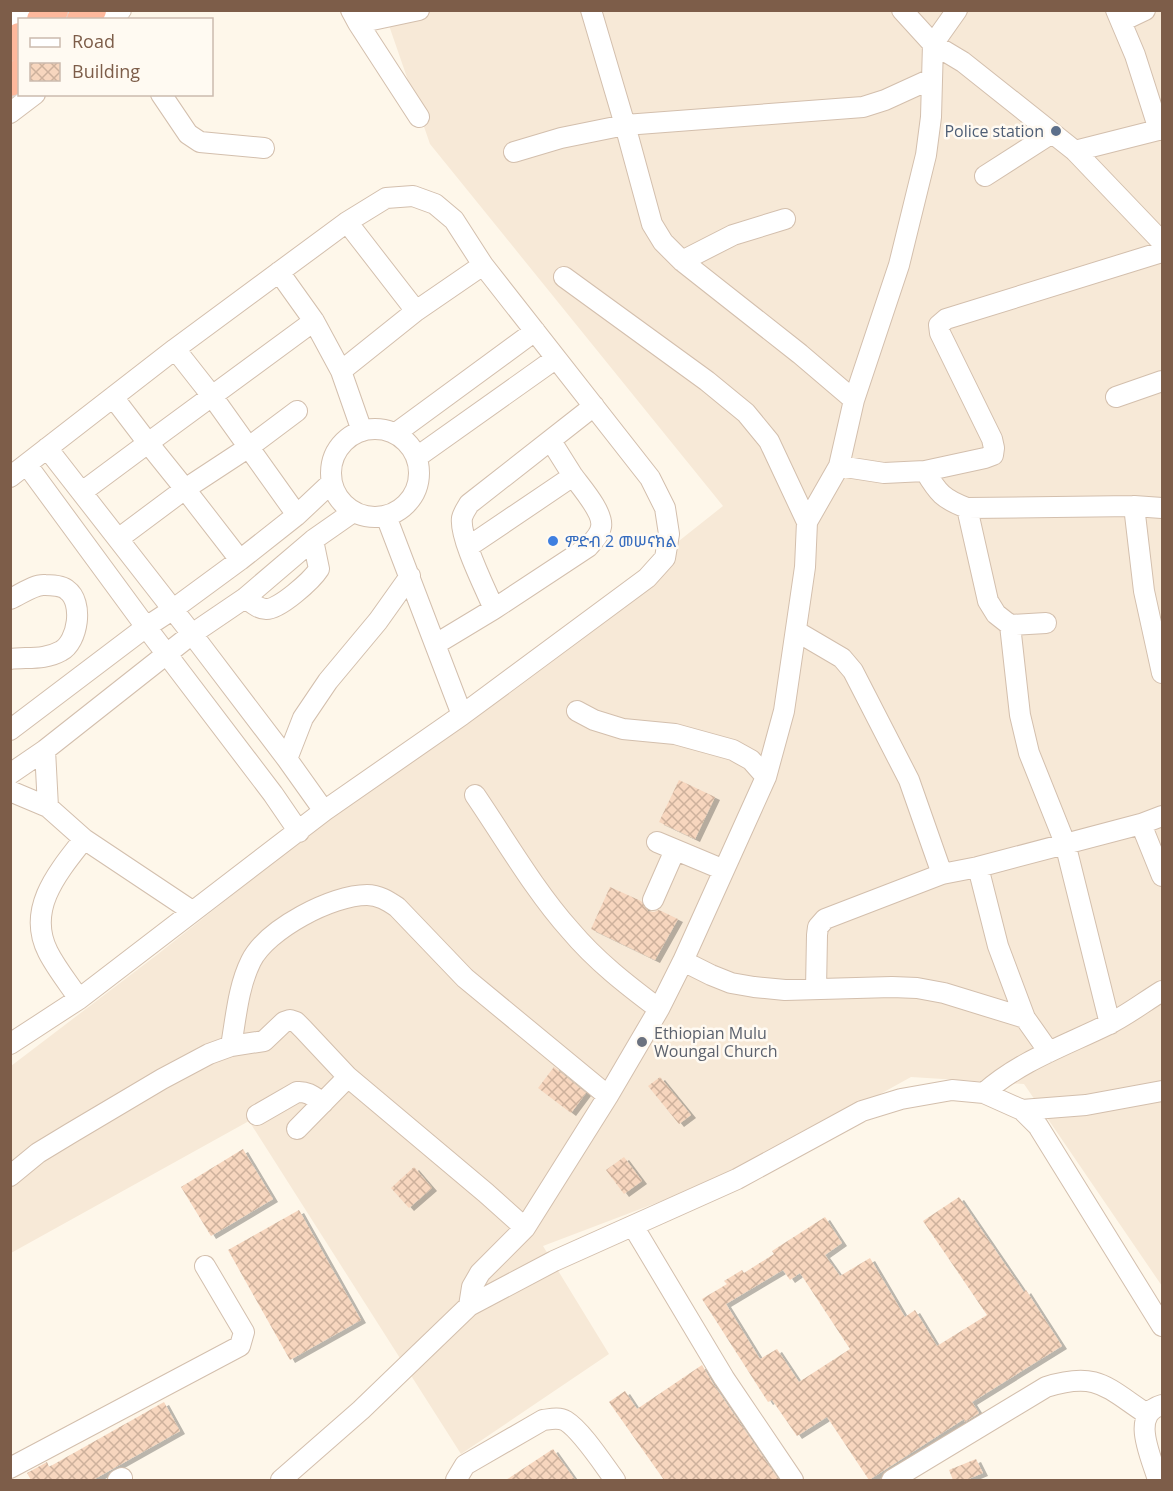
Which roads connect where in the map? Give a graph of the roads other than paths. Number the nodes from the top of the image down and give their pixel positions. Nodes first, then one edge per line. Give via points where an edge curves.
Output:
1 (23, 10) edge
2 (419, 10) edge
3 (591, 10) edge
4 (903, 10) edge
5 (957, 10) edge
6 (1145, 10) edge
7 (1119, 16) edge
8 (355, 17) edge
9 (10, 21) edge
10 (933, 44) junction
11 (931, 79) junction
12 (32, 96) edge
13 (162, 96) edge
14 (10, 112) edge
15 (419, 117) dead end
16 (625, 125) junction
17 (1161, 129) edge
18 (1052, 133) junction
19 (264, 148) dead end
20 (1075, 151) junction
21 (514, 152) dead end
22 (985, 176) dead end
23 (785, 219) dead end
24 (347, 222) junction
25 (1162, 242) edge
26 (1162, 252) edge
27 (682, 261) junction
28 (483, 265) junction
29 (279, 272) junction
30 (564, 277) dead end
31 (416, 312) junction
32 (314, 321) junction
33 (535, 331) junction
34 (175, 349) junction
35 (555, 359) junction
36 (341, 371) junction
37 (1162, 381) edge
38 (212, 396) junction
39 (113, 397) junction
40 (1116, 397) dead end
41 (854, 400) junction
42 (594, 406) junction
43 (297, 411) dead end
44 (362, 430) junction
45 (396, 433) junction
46 (551, 441) junction
47 (148, 443) junction
48 (249, 447) junction
49 (47, 448) junction
50 (417, 457) junction
51 (27, 465) junction
52 (839, 466) junction
53 (925, 471) junction
54 (573, 476) junction
55 (10, 477) edge
56 (332, 483) junction
57 (185, 489) junction
58 (82, 492) junction
59 (1134, 506) junction
60 (967, 508) junction
61 (1162, 508) edge
62 (354, 512) junction
63 (297, 515) junction
64 (386, 516) junction
65 (807, 522) junction
66 (118, 539) junction
67 (313, 540) junction
68 (468, 547) junction
69 (240, 560) junction
70 (410, 576) junction
71 (245, 598) junction
72 (10, 599) edge
73 (494, 609) junction
74 (172, 610) junction
75 (1046, 623) dead end
76 (1010, 625) junction
77 (146, 627) junction
78 (796, 631) junction
79 (192, 634) junction
80 (436, 644) junction
81 (166, 654) junction
82 (10, 659) edge
83 (1162, 674) edge
84 (577, 711) dead end
85 (462, 715) junction
86 (10, 730) edge
87 (45, 750) junction
88 (287, 759) junction
89 (10, 774) edge
90 (766, 777) junction
91 (10, 790) edge
92 (476, 795) dead end
93 (48, 807) junction
94 (324, 811) junction
95 (1162, 816) edge
96 (1141, 824) junction
97 (299, 831) junction
98 (84, 839) junction
99 (1065, 843) junction
100 (978, 867) junction
101 (724, 870) junction
102 (942, 874) junction
103 (1162, 876) edge
104 (653, 900) dead end
105 (192, 911) junction
106 (683, 961) junction
107 (816, 989) junction
108 (1162, 991) edge
109 (79, 999) junction
110 (659, 1009) junction
111 (1025, 1018) junction
112 (1110, 1024) junction
113 (10, 1044) edge
114 (231, 1047) junction
115 (1049, 1052) junction
116 (348, 1077) junction
117 (1162, 1091) edge
118 (984, 1093) junction
119 (608, 1096) junction
120 (323, 1103) junction
121 (1022, 1110) junction
122 (257, 1115) dead end
123 (297, 1130) dead end
124 (10, 1176) edge
125 (633, 1226) junction
126 (525, 1228) junction
127 (206, 1266) dead end
128 (469, 1306) junction
129 (1162, 1324) edge
130 (1154, 1410) edge
131 (10, 1468) edge
132 (281, 1480) edge
133 (456, 1480) edge
134 (615, 1480) edge
135 (794, 1480) edge
136 (892, 1480) edge
137 (1158, 1480) edge

1 - 9 street
2 - 8 street
3 - 16 street
4 - 10 street
5 - 10 street
6 - 7 street
7 - 17 street
8 - 15 street
10 - 11 street
10 - 18 street via 963,62
11 - 16 street via 863,106
11 - 41 street via 926,155 899,265
12 - 14 street
13 - 19 street via 188,134 200,142
16 - 21 street
16 - 27 street via 652,224
17 - 20 street
18 - 20 street
18 - 22 street
20 - 25 street
23 - 27 street via 733,235
24 - 28 street via 386,198 413,196 435,204 454,220
24 - 29 street
24 - 31 street
26 - 53 street via 946,319 939,325 994,448 993,455 986,458
27 - 41 street
28 - 31 street
28 - 33 street
29 - 32 street
29 - 34 street
30 - 65 street via 746,413 769,441
31 - 36 street
32 - 36 street
32 - 38 street
33 - 35 street
33 - 45 street
34 - 38 street
34 - 39 street
35 - 42 street
35 - 50 street
36 - 44 street
37 - 40 street
38 - 47 street
38 - 48 street
39 - 47 street
39 - 49 street
41 - 52 street
42 - 46 street
42 - 85 street via 650,478 665,508 669,534 665,558 647,578
43 - 48 street
44 - 45 street
44 - 56 street via 347,438 336,451
45 - 50 street via 409,443
46 - 54 street
46 - 68 street via 469,504 462,518
47 - 57 street
47 - 58 street
48 - 57 street
48 - 63 street
49 - 51 street
49 - 58 street
50 - 64 street via 418,487 400,510
51 - 55 street
51 - 77 street
52 - 53 street via 884,473
52 - 65 street
53 - 60 street via 937,492
54 - 68 street
54 - 73 street via 598,512 602,525 598,534 588,548
56 - 62 street via 340,500
56 - 63 street
57 - 66 street
57 - 69 street
58 - 66 street
59 - 60 street
59 - 61 street
59 - 83 street via 1144,591
60 - 76 street via 988,601
62 - 64 street
62 - 67 street
63 - 69 street
64 - 70 street
65 - 78 street
66 - 74 street
67 - 71 street
67 - 71 street via 319,569 313,579 272,609 262,609
68 - 73 street
69 - 74 street
70 - 80 street
70 - 88 street via 303,718
71 - 79 street
72 - 82 street via 42,584 66,588 74,597 77,611 72,642 63,650 48,657
73 - 80 street
74 - 77 street
74 - 79 street
75 - 76 street
76 - 99 street via 1020,715 1029,753
77 - 81 street
77 - 86 street
78 - 90 street via 784,711
78 - 102 street via 842,658 853,672 909,780
79 - 81 street
79 - 88 street
80 - 85 street
81 - 87 street
81 - 97 street
84 - 90 street via 623,729 675,734 733,750 751,759
85 - 94 street
87 - 89 street
87 - 93 street
88 - 94 street
90 - 101 street
91 - 93 street
92 - 110 street via 569,930 614,975
93 - 98 street
94 - 97 street
95 - 96 street
96 - 99 street
96 - 103 street
97 - 105 street
98 - 105 street
98 - 109 street via 57,873 42,907 40,930 48,952
99 - 100 street
99 - 112 street
100 - 102 street
100 - 111 street via 998,946
101 - 104 street via 666,846
101 - 106 street
102 - 107 street via 825,919 818,927
105 - 109 street
106 - 107 street via 731,983 784,990
106 - 110 street
107 - 111 street via 917,988
108 - 112 street
109 - 113 street
110 - 119 street
111 - 115 street
112 - 115 street
114 - 116 street via 264,1041 290,1020
114 - 119 street via 242,985 251,960 263,943 319,908 368,895 397,907 465,978
114 - 124 street via 162,1079 38,1153
115 - 118 street via 1002,1077
116 - 120 street
116 - 126 street
117 - 121 street via 1086,1105
118 - 121 street
118 - 125 street via 952,1090 862,1111 737,1179
119 - 126 street
120 - 122 street via 311,1094 297,1092
120 - 123 street
121 - 129 street via 1038,1126
125 - 128 street via 554,1261
125 - 135 street via 724,1378
126 - 128 street via 480,1273 472,1287
127 - 131 street via 244,1332 240,1346
128 - 132 street
130 - 136 street via 1100,1382 1065,1381 1046,1387
130 - 137 street via 1144,1424
133 - 134 street via 465,1466 543,1420 555,1418 565,1420 576,1430

